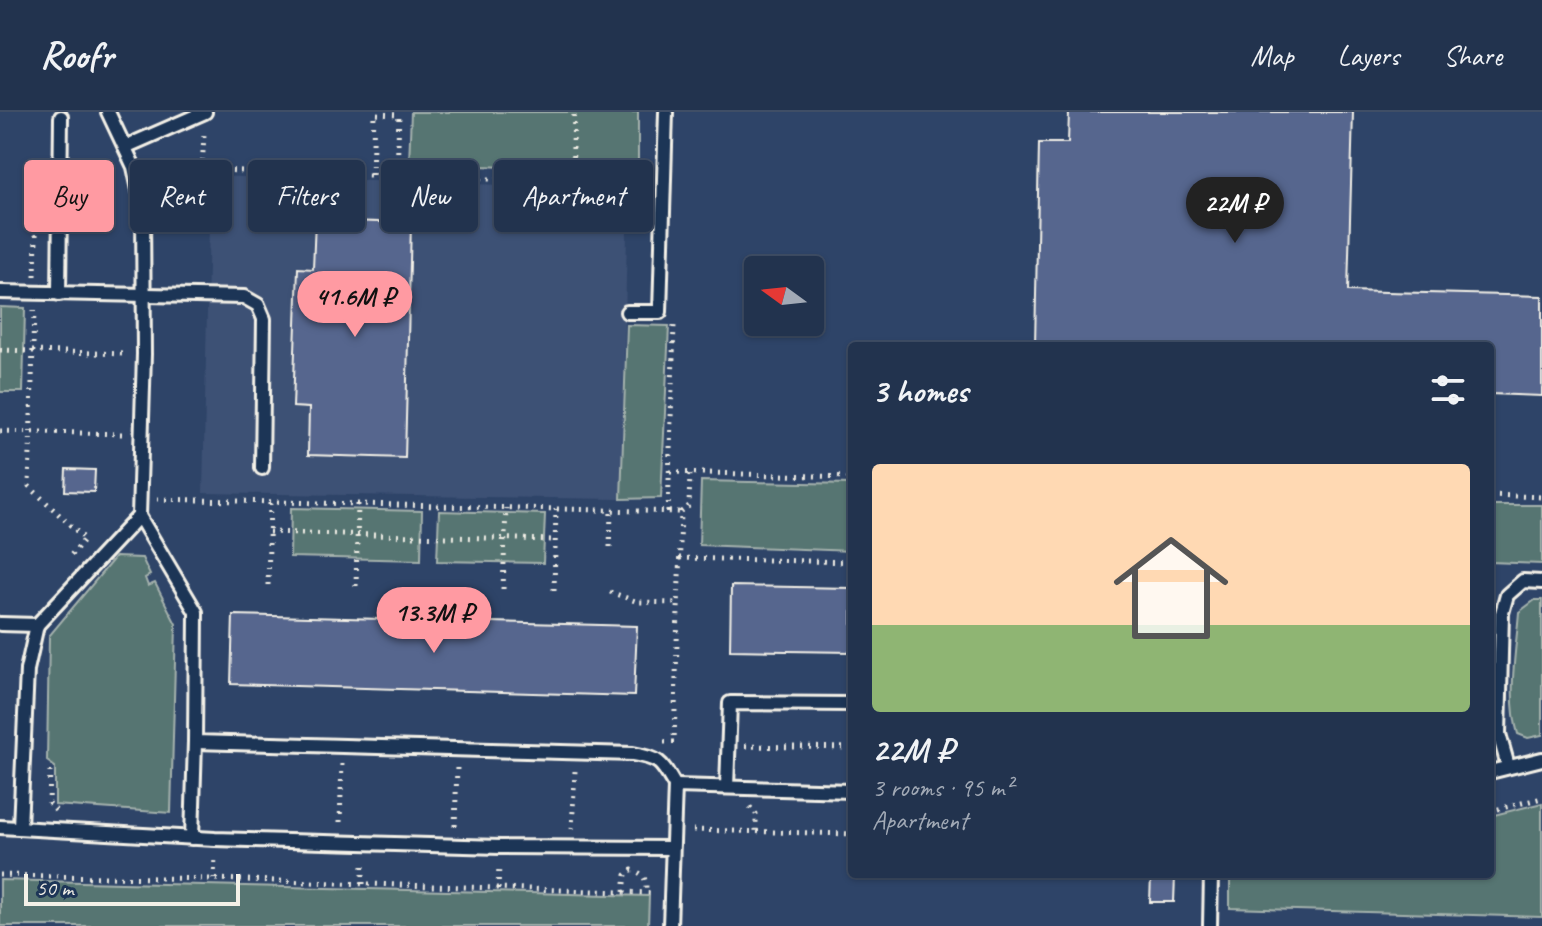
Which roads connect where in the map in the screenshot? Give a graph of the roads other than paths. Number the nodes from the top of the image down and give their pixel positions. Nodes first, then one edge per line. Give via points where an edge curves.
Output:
1 (108, 112) edge
2 (666, 112) edge
3 (202, 113) edge
4 (61, 117) dead end
5 (125, 147) junction
6 (0, 292) edge
7 (59, 294) junction
8 (144, 296) junction
9 (627, 312) dead end
10 (262, 468) dead end
11 (139, 516) junction
12 (1542, 582) edge
13 (0, 624) edge
14 (37, 625) junction
15 (848, 704) edge
16 (195, 742) junction
17 (1542, 759) edge
18 (1508, 766) junction
19 (1494, 771) edge
20 (675, 786) junction
21 (727, 787) junction
22 (848, 791) edge
23 (0, 827) edge
24 (20, 827) junction
25 (192, 838) junction
26 (672, 848) junction
27 (1211, 878) edge
28 (670, 926) edge
29 (1210, 926) edge

1 - 5 lane
2 - 9 lane via 660,312
3 - 5 lane
4 - 7 lane
5 - 8 lane via 143,208
6 - 7 lane
7 - 8 lane
8 - 10 lane via 244,297 258,305 264,319
8 - 11 lane
11 - 14 lane
11 - 16 lane via 196,612
12 - 18 lane via 1523,581 1507,595 1502,613 1499,734
13 - 14 lane
14 - 24 lane via 27,670
15 - 21 lane via 730,703
16 - 20 lane via 633,754 656,758
16 - 25 lane
17 - 18 lane
18 - 19 lane
20 - 21 lane
20 - 26 lane
21 - 22 lane
23 - 24 lane
24 - 25 lane
25 - 26 lane
26 - 28 lane
27 - 29 lane

